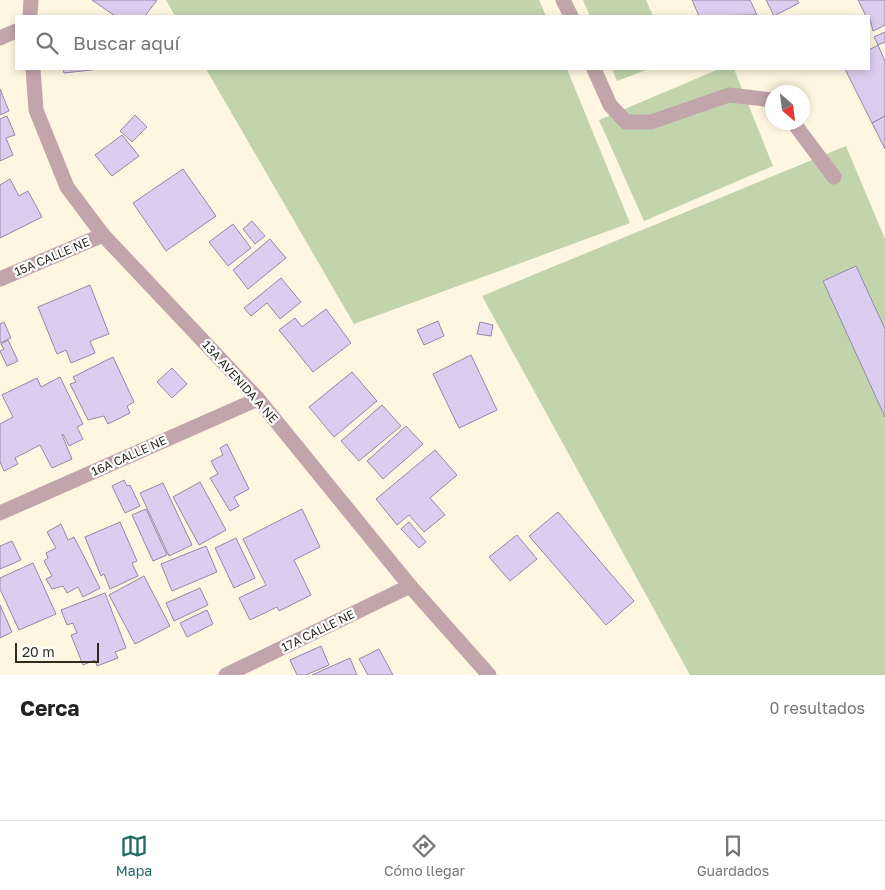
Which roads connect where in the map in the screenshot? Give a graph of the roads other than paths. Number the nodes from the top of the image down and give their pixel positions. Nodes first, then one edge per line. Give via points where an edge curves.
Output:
1 (30, 0) edge
2 (563, 0) edge
3 (30, 15) edge
4 (570, 15) edge
5 (15, 31) edge
6 (0, 38) edge
7 (33, 70) edge
8 (594, 70) edge
9 (765, 99) edge
10 (799, 130) edge
11 (834, 177) dead end
12 (103, 235) junction
13 (0, 279) edge
14 (258, 400) junction
15 (0, 513) edge
16 (410, 586) junction
17 (226, 675) edge
18 (489, 675) edge

1 - 3 street
2 - 4 street
5 - 6 street
7 - 12 street, 13A AVENIDA A NE via 36,110 67,188
8 - 9 street via 610,105 626,122 651,122 729,95
10 - 11 street
12 - 13 street, 15A CALLE NE
12 - 14 street, 13A AVENIDA A NE
14 - 15 street, 16A CALLE NE
14 - 16 street, 13A AVENIDA A NE
16 - 17 street, 17A CALLE NE
16 - 18 street, 13A AVENIDA A NE

